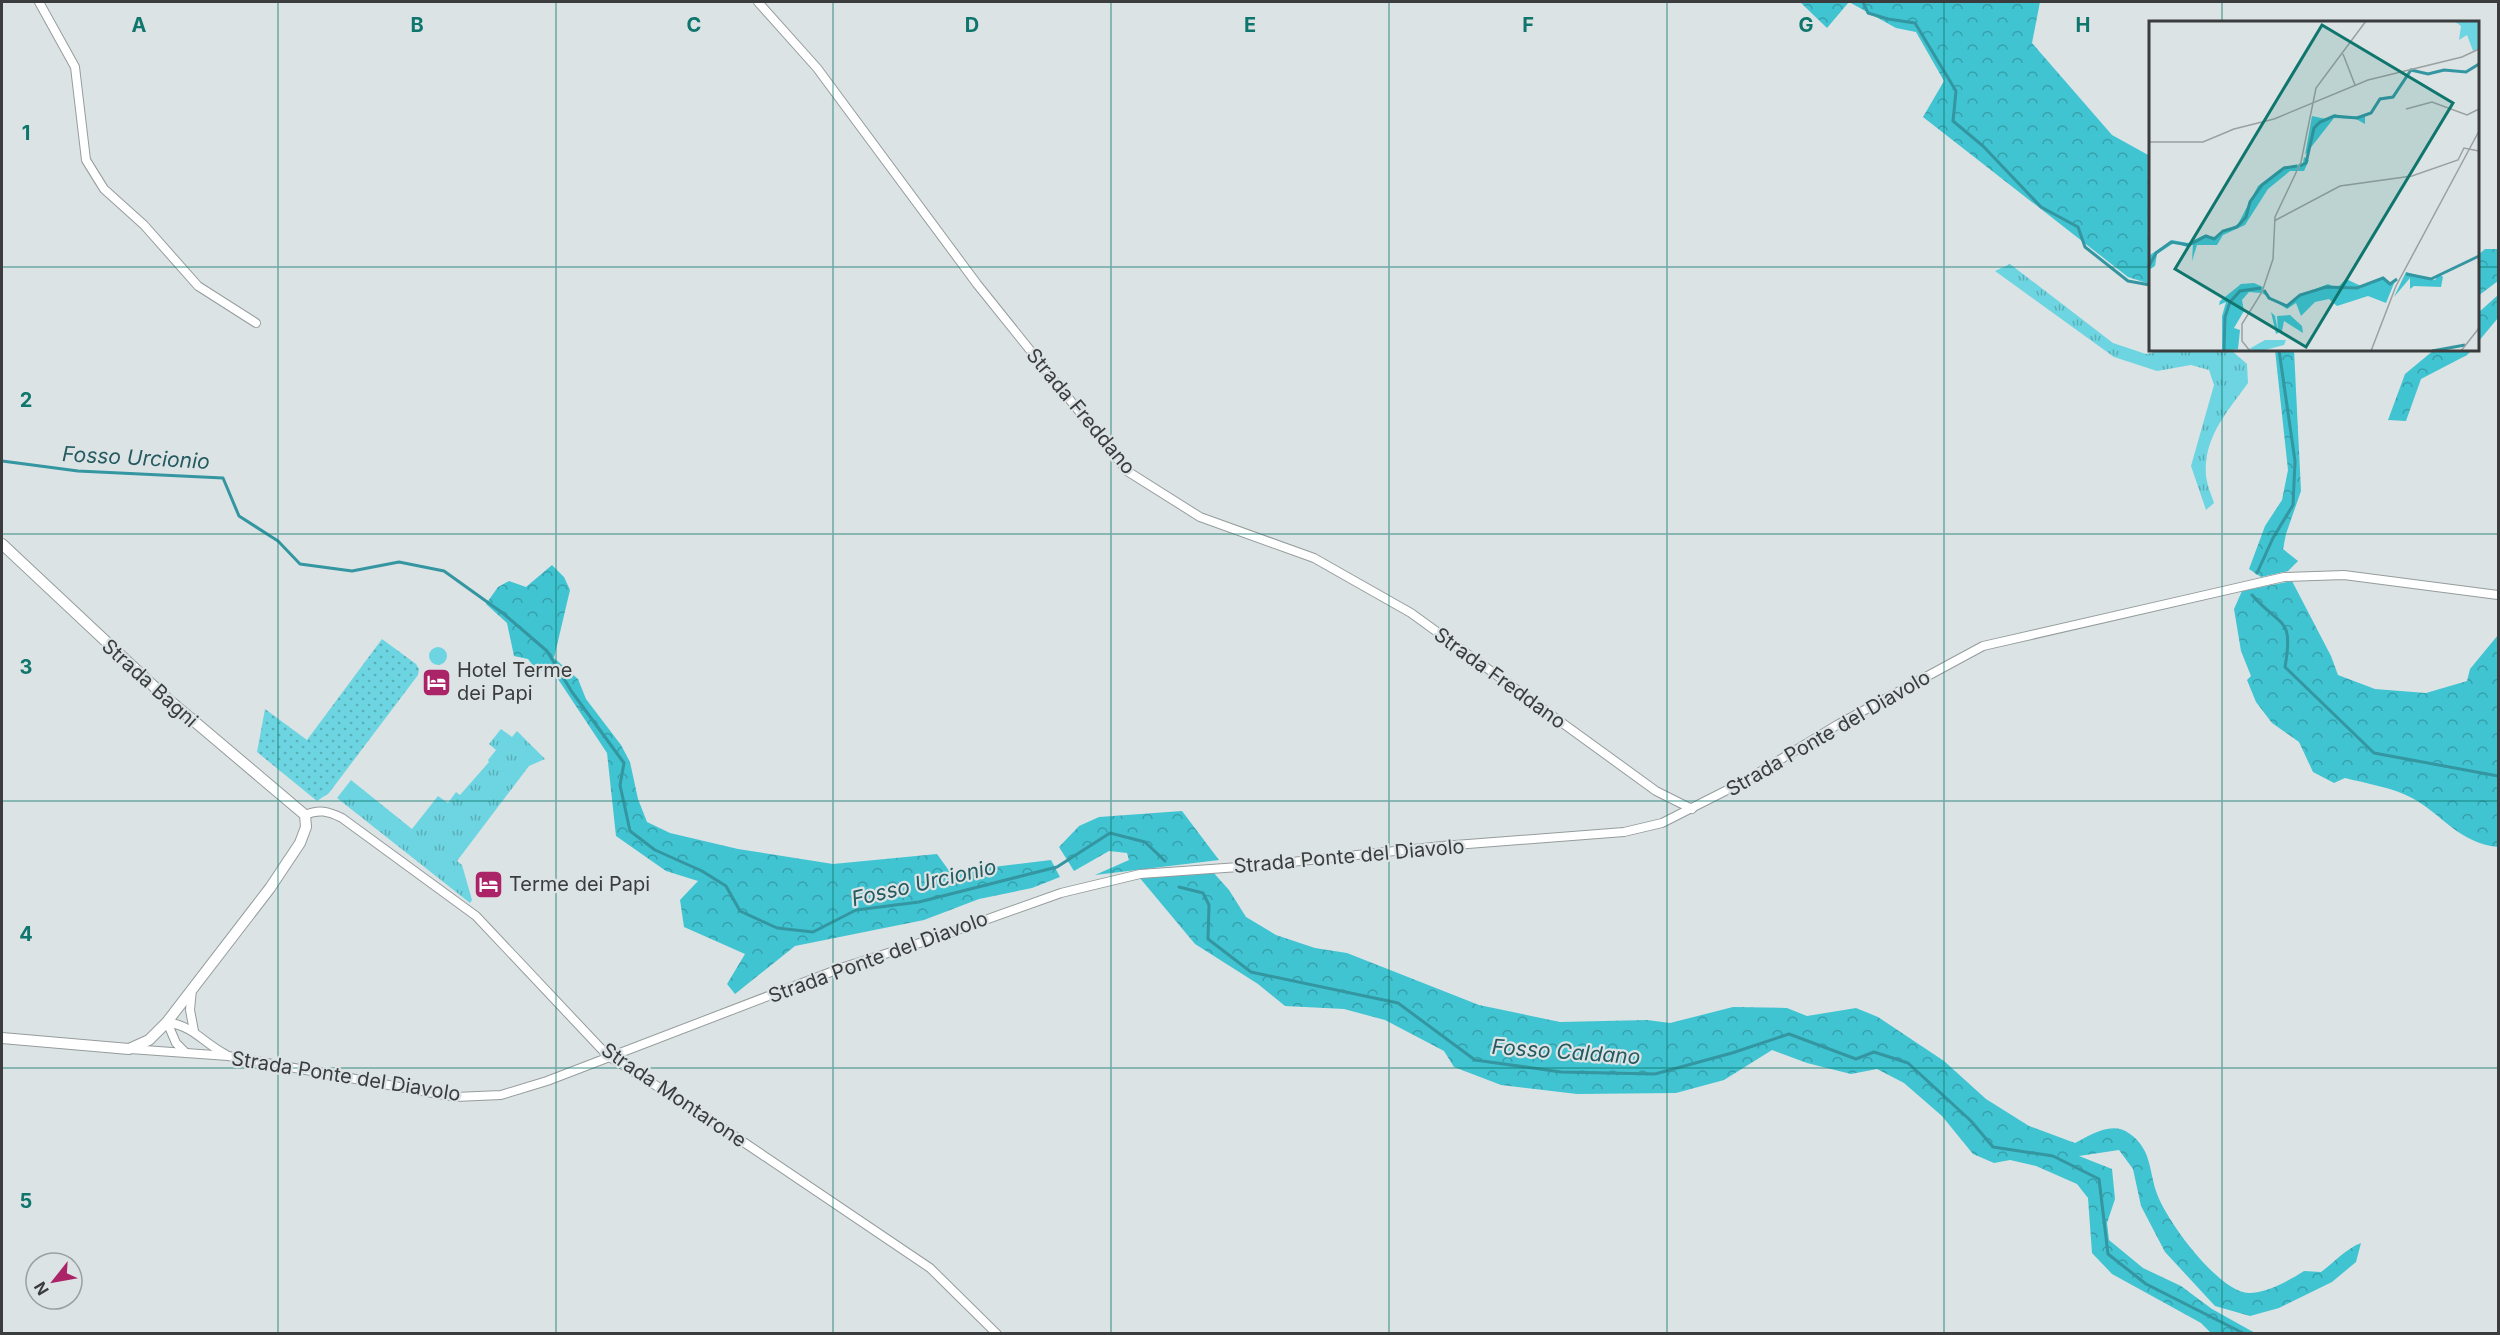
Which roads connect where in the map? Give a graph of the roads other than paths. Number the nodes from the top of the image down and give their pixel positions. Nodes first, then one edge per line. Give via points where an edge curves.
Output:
1 (39, 2) edge
2 (759, 2) edge
3 (256, 322) dead end
4 (2, 544) edge
5 (2499, 595) edge
6 (1692, 809) junction
7 (304, 815) junction
8 (192, 989) junction
9 (167, 1022) junction
10 (194, 1030) junction
11 (2, 1038) edge
12 (129, 1049) junction
13 (186, 1053) junction
14 (228, 1056) junction
15 (608, 1056) junction
16 (997, 1334) edge

1 - 3 street via 75,67 86,160 104,189 144,225 198,286
2 - 6 street, Strada Freddano via 817,68 977,284 1127,471 1200,517 1314,558 1411,613 1656,791
4 - 7 street, Strada Bagni via 162,694
5 - 6 street, Strada Ponte del Diavolo via 2344,575 2284,577 1983,646
6 - 15 street, Strada Ponte del Diavolo via 1662,823 1624,832 1132,876 1061,893 844,967
7 - 8 street via 306,827 300,843
7 - 15 street, Strada Montarone via 316,810 329,811 342,818 476,916
8 - 9 street
8 - 10 street via 190,1010
9 - 10 street
9 - 12 street via 148,1040
9 - 13 street via 171,1035
10 - 14 street
11 - 12 street
12 - 13 street, Strada Ponte del Diavolo
13 - 14 street, Strada Ponte del Diavolo
14 - 15 street, Strada Ponte del Diavolo via 455,1097 501,1095
15 - 16 street, Strada Montarone via 699,1112 930,1268

